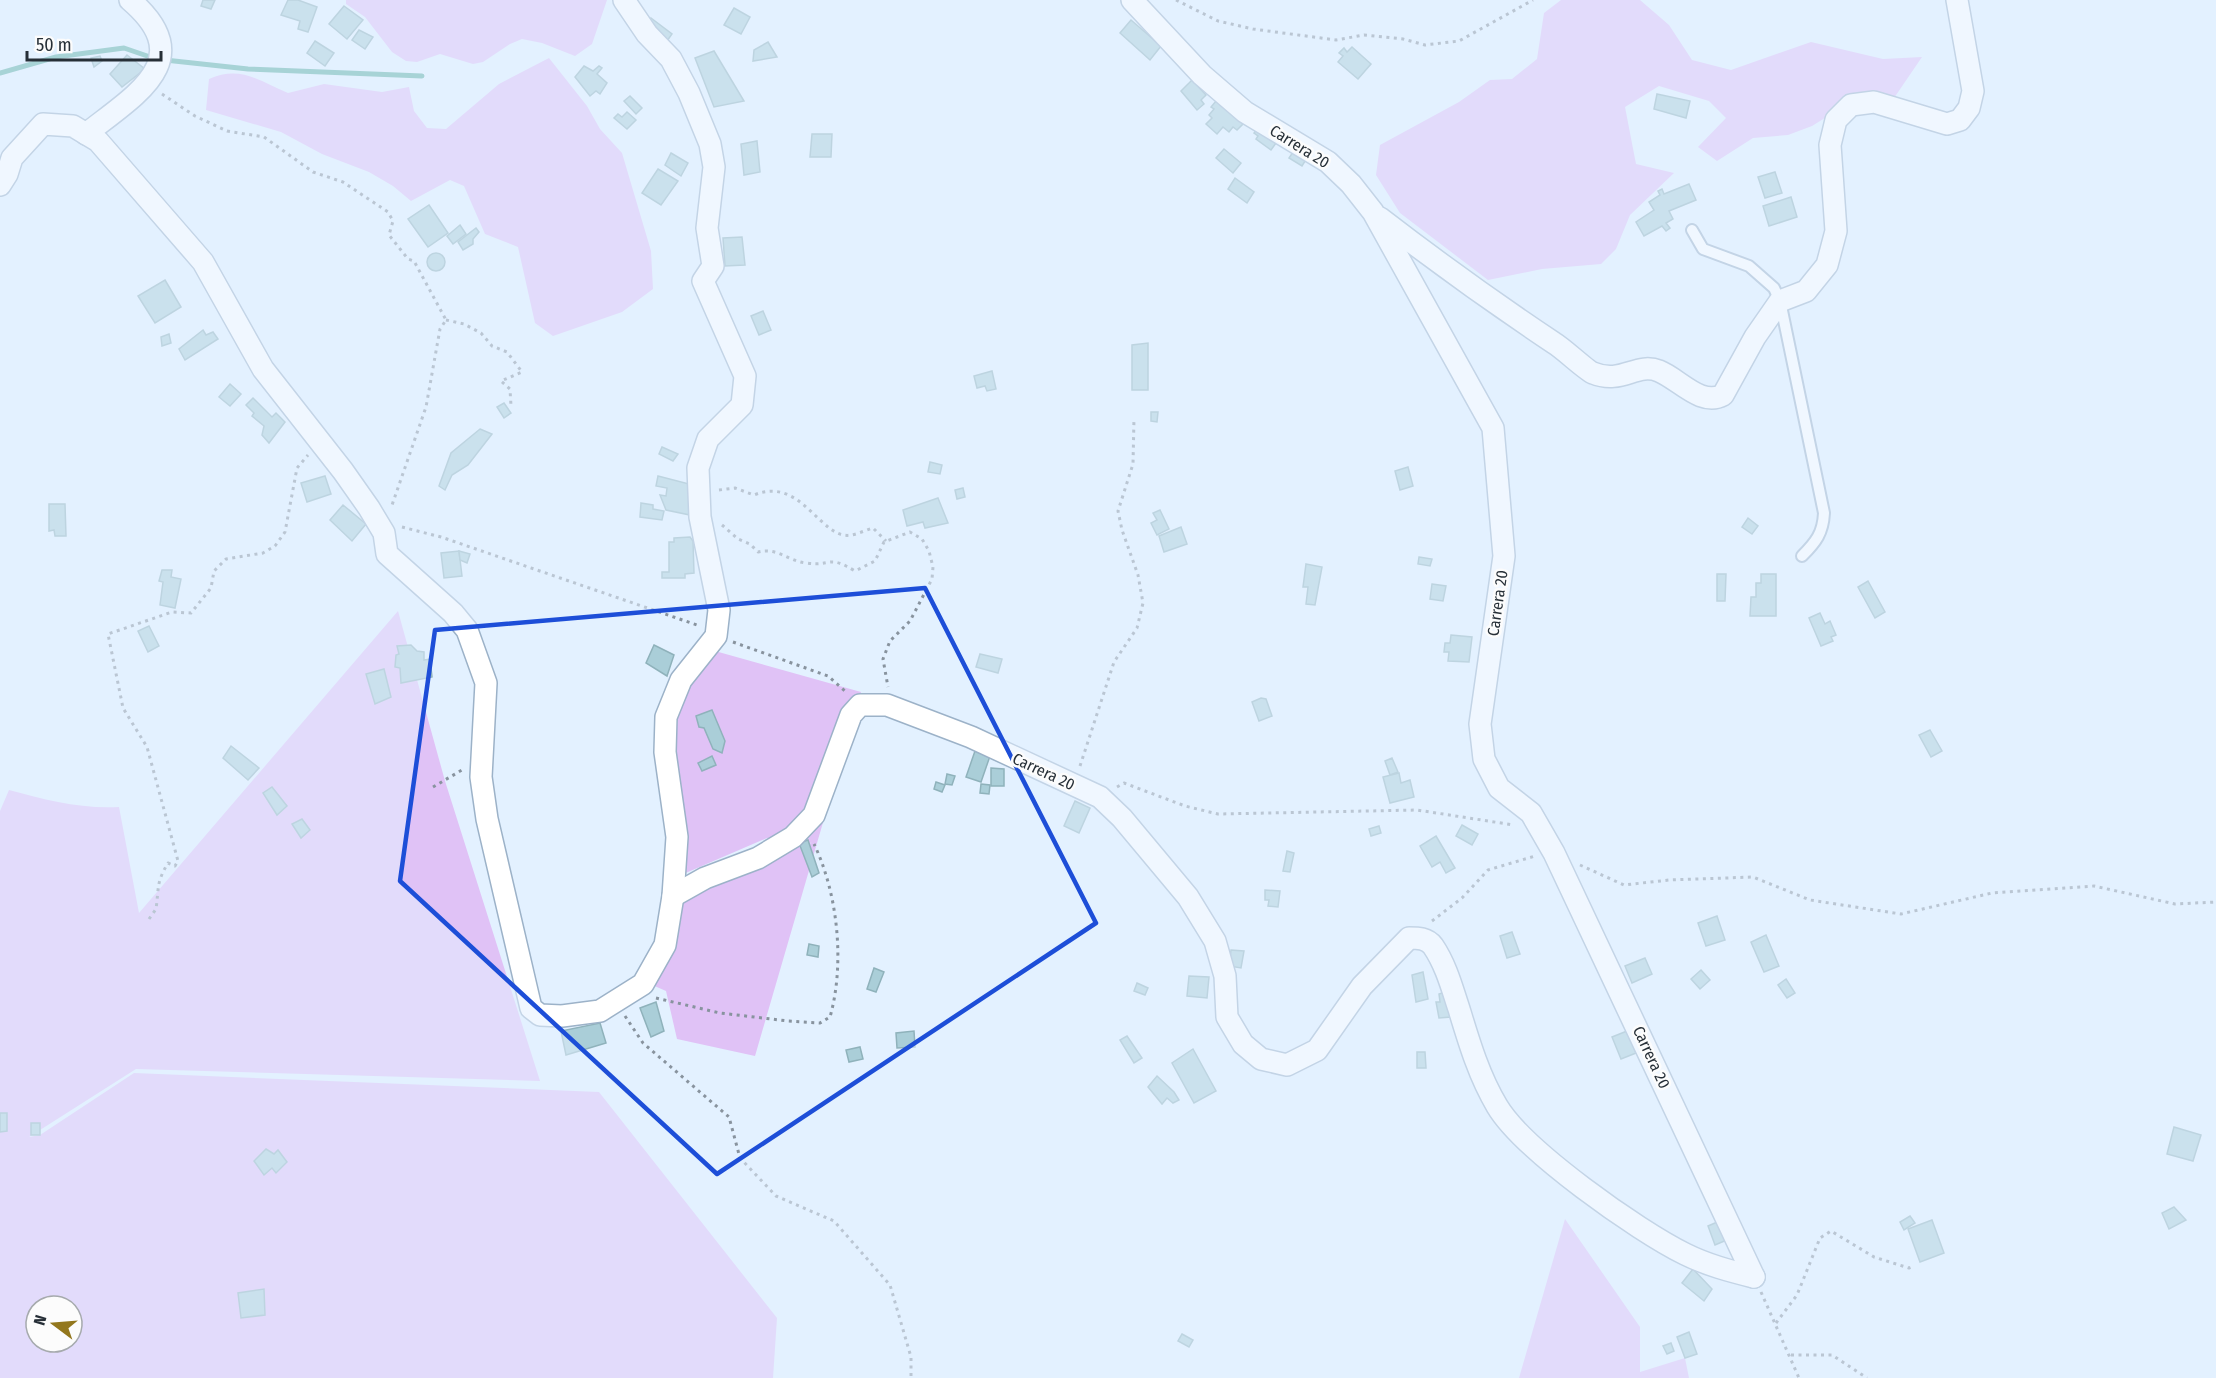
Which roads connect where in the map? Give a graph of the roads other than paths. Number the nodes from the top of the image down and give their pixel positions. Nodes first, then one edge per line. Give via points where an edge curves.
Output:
1 (130, 0) edge
2 (624, 0) edge
3 (1131, 0) edge
4 (1957, 0) edge
5 (86, 134) junction
6 (0, 185) edge
7 (1373, 212) junction
8 (1692, 231) dead end
9 (1780, 301) junction
10 (1802, 556) dead end
11 (674, 896) junction

1 - 5 street via 149,16 162,45 160,60 147,86
2 - 11 street via 647,34 670,58 710,144 714,167 707,228 713,266 703,281 745,376 742,405 708,439 698,468 704,496 700,517 719,610 716,636 681,680 666,717 665,752 677,837
3 - 7 street, Carrera 20 via 1219,90 1245,112 1328,162 1352,184
4 - 9 street via 1973,91 1969,108 1960,120 1947,124 1874,102 1851,105 1836,120 1830,145 1836,231 1827,265 1806,291
5 - 6 street via 73,126 43,124 12,158
5 - 11 street via 98,141 202,262 263,369 343,471 384,533 387,554 467,630 486,683 481,777 487,819 531,1008 540,1015 562,1016 600,1011 641,986 665,945
7 - 9 street via 1471,288 1574,356 1592,373 1619,378 1646,367 1705,398 1723,395
7 - 11 street, Carrera 20 via 1492,428 1504,556 1480,724 1484,759 1499,788 1531,813 1554,852 1754,1277 1683,1254 1612,1208 1533,1148 1498,1108 1476,1063 1448,975 1432,944 1408,938 1356,994 1317,1050 1287,1065 1261,1059 1243,1044 1227,1017 1225,976 1215,941 1188,897 1100,797 971,737 887,705 860,705 851,715 814,815 793,837 758,858 705,878
8 - 9 lane via 1703,249 1749,266 1774,288
9 - 10 lane via 1824,513 1823,529

